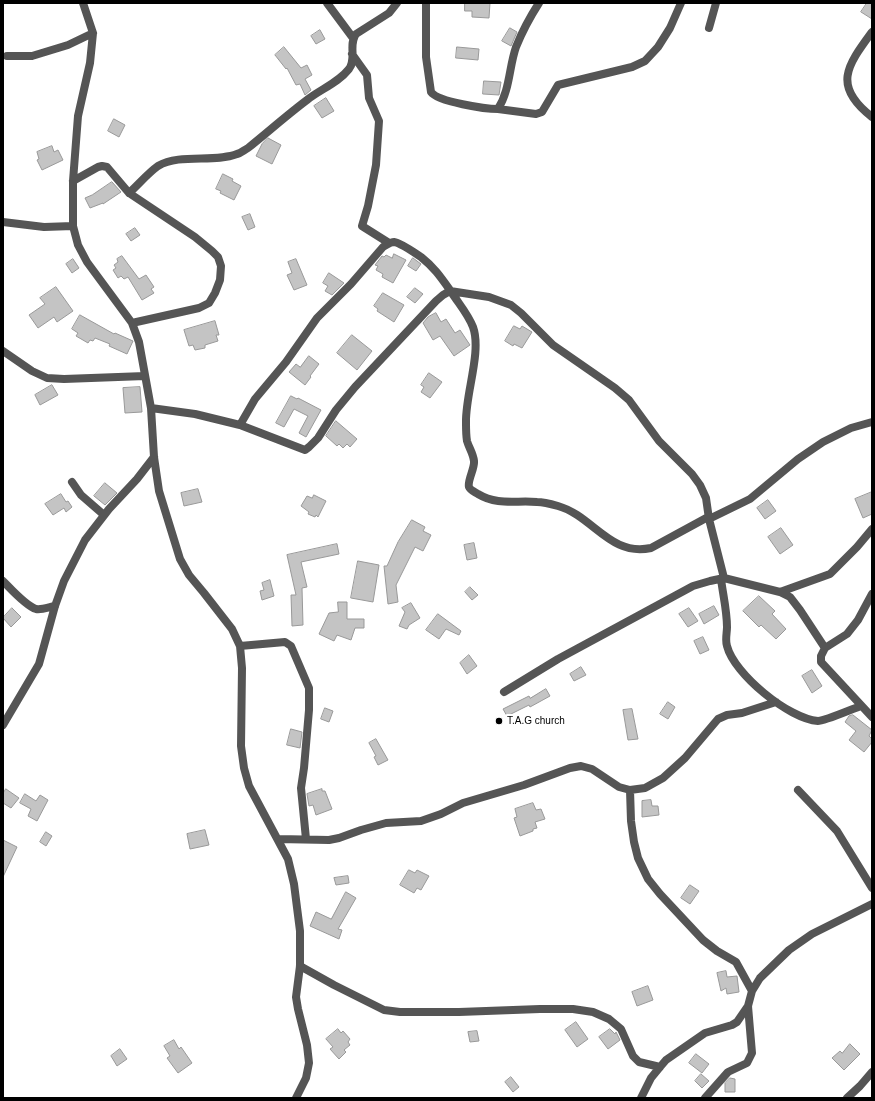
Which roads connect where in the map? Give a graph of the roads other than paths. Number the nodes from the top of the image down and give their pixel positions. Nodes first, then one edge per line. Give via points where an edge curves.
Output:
1 (83, 3) edge
2 (327, 3) edge
3 (397, 3) edge
4 (426, 3) edge
5 (539, 3) edge
6 (681, 3) edge
7 (716, 3) edge
8 (709, 28) dead end
9 (872, 32) edge
10 (93, 33) junction
11 (353, 38) junction
12 (352, 54) junction
13 (7, 56) dead end
14 (498, 109) junction
15 (872, 117) edge
16 (73, 181) junction
17 (129, 194) junction
18 (3, 222) edge
19 (73, 226) junction
20 (389, 243) junction
21 (450, 291) junction
22 (132, 323) junction
23 (3, 351) edge
24 (145, 376) junction
25 (151, 408) junction
26 (872, 422) edge
27 (240, 425) junction
28 (154, 457) junction
29 (72, 482) dead end
30 (104, 515) junction
31 (709, 518) junction
32 (872, 529) edge
33 (722, 579) junction
34 (3, 582) edge
35 (780, 592) junction
36 (872, 594) edge
37 (55, 606) junction
38 (240, 646) junction
39 (825, 648) junction
40 (504, 692) dead end
41 (776, 702) junction
42 (861, 706) junction
43 (872, 717) edge
44 (4, 722) edge
45 (630, 790) junction
46 (798, 790) dead end
47 (278, 839) junction
48 (306, 839) junction
49 (872, 888) edge
50 (872, 904) edge
51 (300, 966) junction
52 (752, 991) junction
53 (748, 1006) junction
54 (660, 1067) junction
55 (872, 1072) edge
56 (296, 1098) edge
57 (641, 1098) edge
58 (705, 1098) edge
59 (848, 1098) edge

1 - 10 street
2 - 11 street
3 - 11 street via 389,13
4 - 14 street via 426,58 430,88 434,96
5 - 14 street via 516,47 505,95
6 - 14 street via 658,47 644,61 632,67 558,85 542,112 536,114
7 - 8 street
9 - 15 street via 849,66 847,82 850,95 859,108
10 - 13 street via 68,45 32,56
10 - 16 street via 90,63 78,116
11 - 12 street
12 - 17 street via 350,68 336,81 238,154 168,162 159,166
12 - 20 street via 367,75 369,98 379,121 376,165 362,226
16 - 17 street via 102,166 109,169
16 - 19 street
17 - 22 street via 195,237 218,257 221,266 220,280 209,303 199,308
18 - 19 street via 44,227
19 - 22 street via 78,245 87,262
20 - 21 street via 401,245 428,263 440,275
20 - 27 street via 316,318 286,362 255,399
21 - 27 street via 436,301 355,387 318,438 305,450
21 - 31 street via 489,297 511,305 554,345 629,400 659,441 700,485 706,498
21 - 31 street via 473,328 475,345 466,421 467,440 474,454 475,466 469,482 473,491 498,502 537,502 559,506 578,515 617,544 640,550 651,548
22 - 24 street via 139,342
23 - 24 street via 47,378
24 - 25 street
25 - 27 street via 195,414
25 - 28 street
26 - 31 street via 851,428 823,442 750,499
28 - 30 street via 137,480
28 - 38 street via 159,491 180,559 189,575 232,629
29 - 30 street via 81,496
30 - 37 street via 85,540 64,581
31 - 33 street
32 - 35 street via 830,574
33 - 35 street
33 - 40 street via 693,586 558,659
33 - 41 street via 726,644 731,657 759,689
34 - 37 street via 36,609
35 - 39 street via 790,598 800,610
36 - 39 street via 847,634
37 - 44 street via 39,664
38 - 47 street via 244,768 249,786
38 - 48 street via 285,642 291,646 309,688 301,788
39 - 42 street via 821,662
41 - 42 street via 796,714 820,721
41 - 45 street via 718,719 686,758 663,778 645,788
42 - 43 street
45 - 48 street via 619,787 592,769 581,766 462,803 421,821 386,823 329,840
45 - 52 street via 634,842 648,879 703,940 736,962
46 - 49 street via 838,831
47 - 48 street
47 - 51 street via 288,859 294,884 300,931
50 - 52 street via 812,934 789,950 760,978
51 - 54 street via 384,1010 459,1012 573,1009 593,1012 609,1019 621,1029 639,1062
51 - 56 street via 296,997 309,1063 306,1078
52 - 53 street
53 - 54 street via 737,1022 706,1033 666,1060
53 - 58 street via 752,1053 750,1058 747,1063 728,1072
54 - 57 street
55 - 59 street

